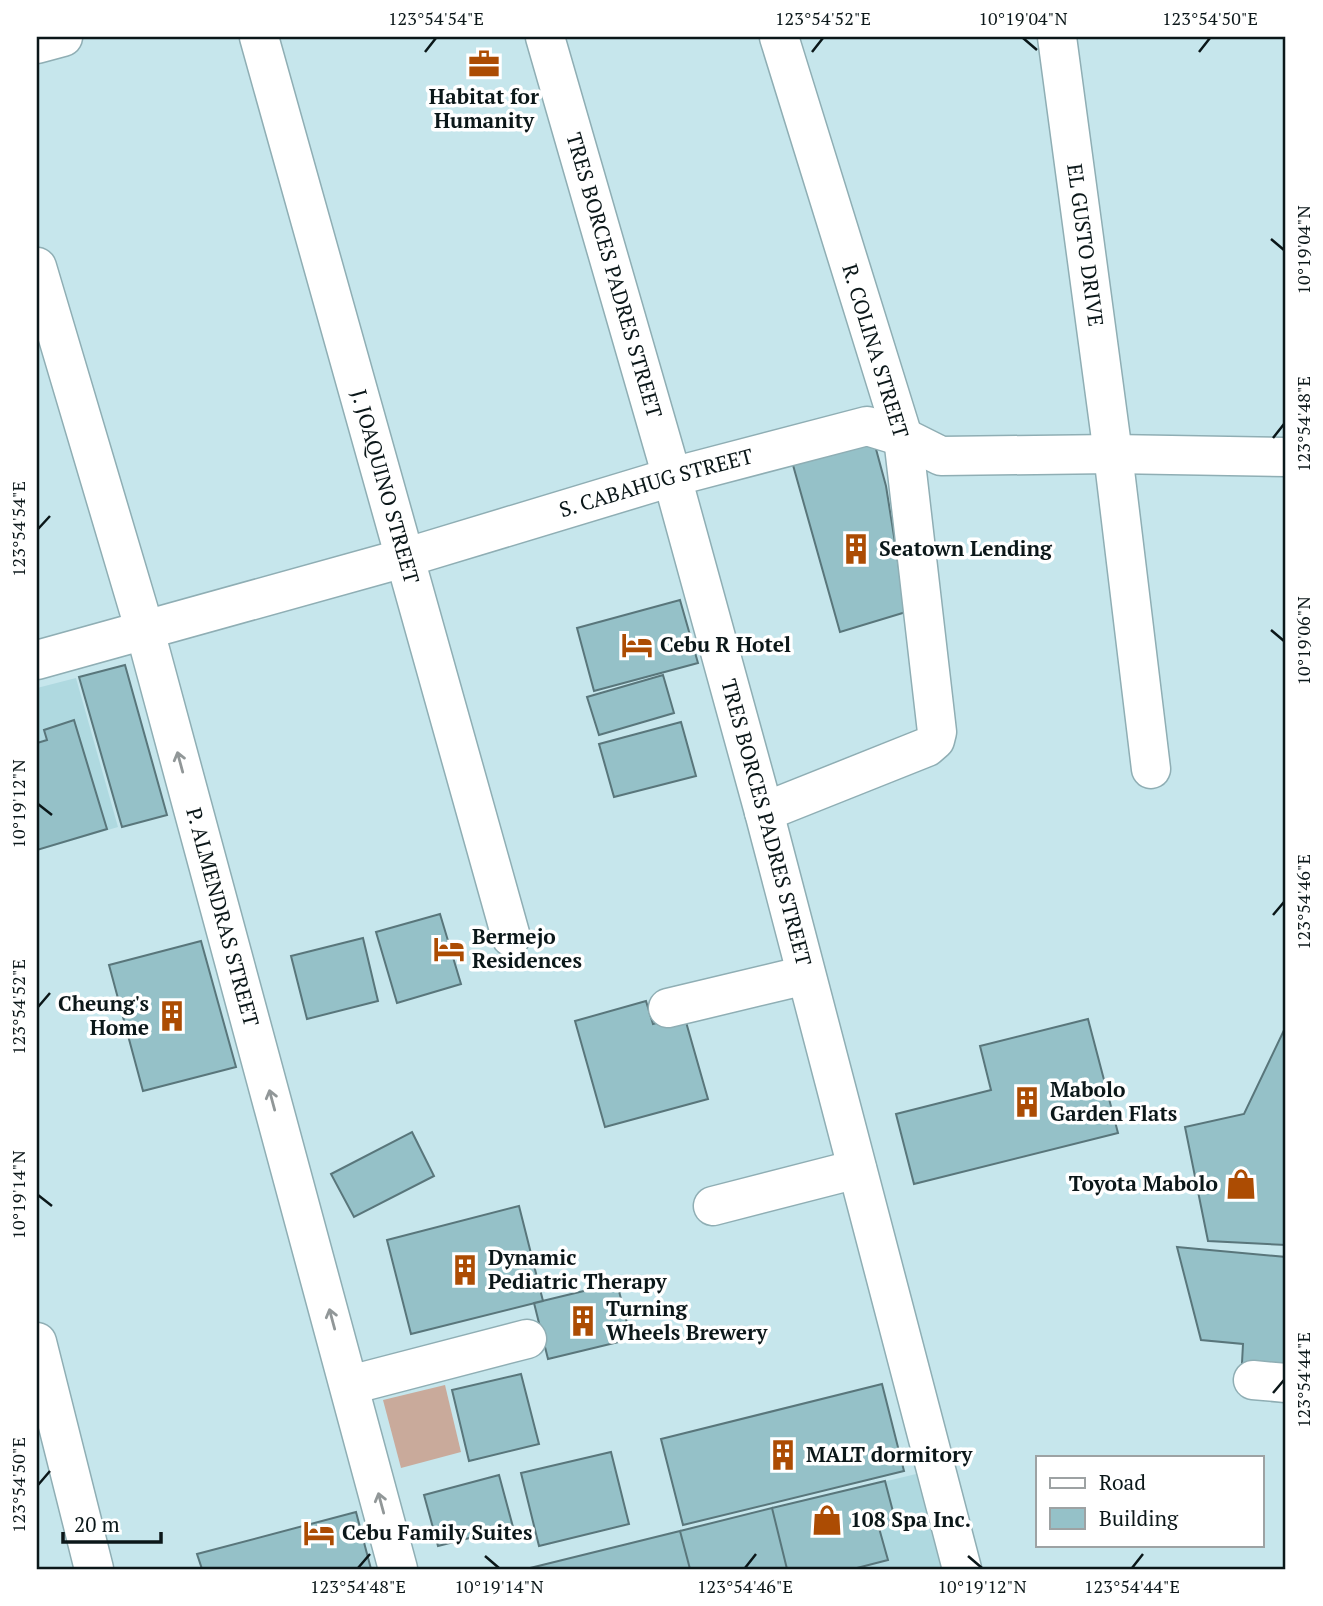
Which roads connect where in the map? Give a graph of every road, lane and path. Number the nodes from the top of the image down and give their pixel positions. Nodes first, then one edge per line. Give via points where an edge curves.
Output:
1 (64, 37) edge
2 (259, 37) edge
3 (545, 37) edge
4 (779, 37) edge
5 (1057, 37) edge
6 (37, 44) edge
7 (37, 267) edge
8 (903, 437) junction
9 (1113, 454) junction
10 (1286, 457) edge
11 (672, 477) junction
12 (404, 558) junction
13 (145, 631) junction
14 (37, 660) edge
15 (1151, 769) dead end
16 (764, 812) junction
17 (510, 937) dead end
18 (806, 975) junction
19 (668, 1008) dead end
20 (857, 1169) junction
21 (713, 1206) dead end
22 (527, 1339) dead end
23 (39, 1362) edge
24 (350, 1385) junction
25 (94, 1569) edge
26 (398, 1569) edge
27 (962, 1569) edge

1 - 6 street
2 - 12 street, J. JOAQUINO STREET
3 - 11 street, TRES BORCES PADRES STREET
4 - 8 street, R. COLINA STREET
5 - 9 street, EL GUSTO DRIVE
7 - 13 street, P. ALMENDRAS STREET
8 - 9 street, S. CABAHUG STREET via 941,456
8 - 11 street, S. CABAHUG STREET via 867,426
8 - 16 street, R. COLINA STREET via 935,740
9 - 10 street, S. CABAHUG STREET
9 - 15 street, EL GUSTO DRIVE
11 - 12 street, S. CABAHUG STREET
11 - 16 street, TRES BORCES PADRES STREET
12 - 13 street, S. CABAHUG STREET
12 - 17 street, J. JOAQUINO STREET
13 - 14 street, S. CABAHUG STREET
24 -> 13 street, P. ALMENDRAS STREET
16 - 18 street, TRES BORCES PADRES STREET
18 - 19 street
18 - 20 street, TRES BORCES PADRES STREET
20 - 21 street
20 - 27 street, TRES BORCES PADRES STREET
22 - 24 street
23 - 25 street
26 -> 24 street, P. ALMENDRAS STREET

